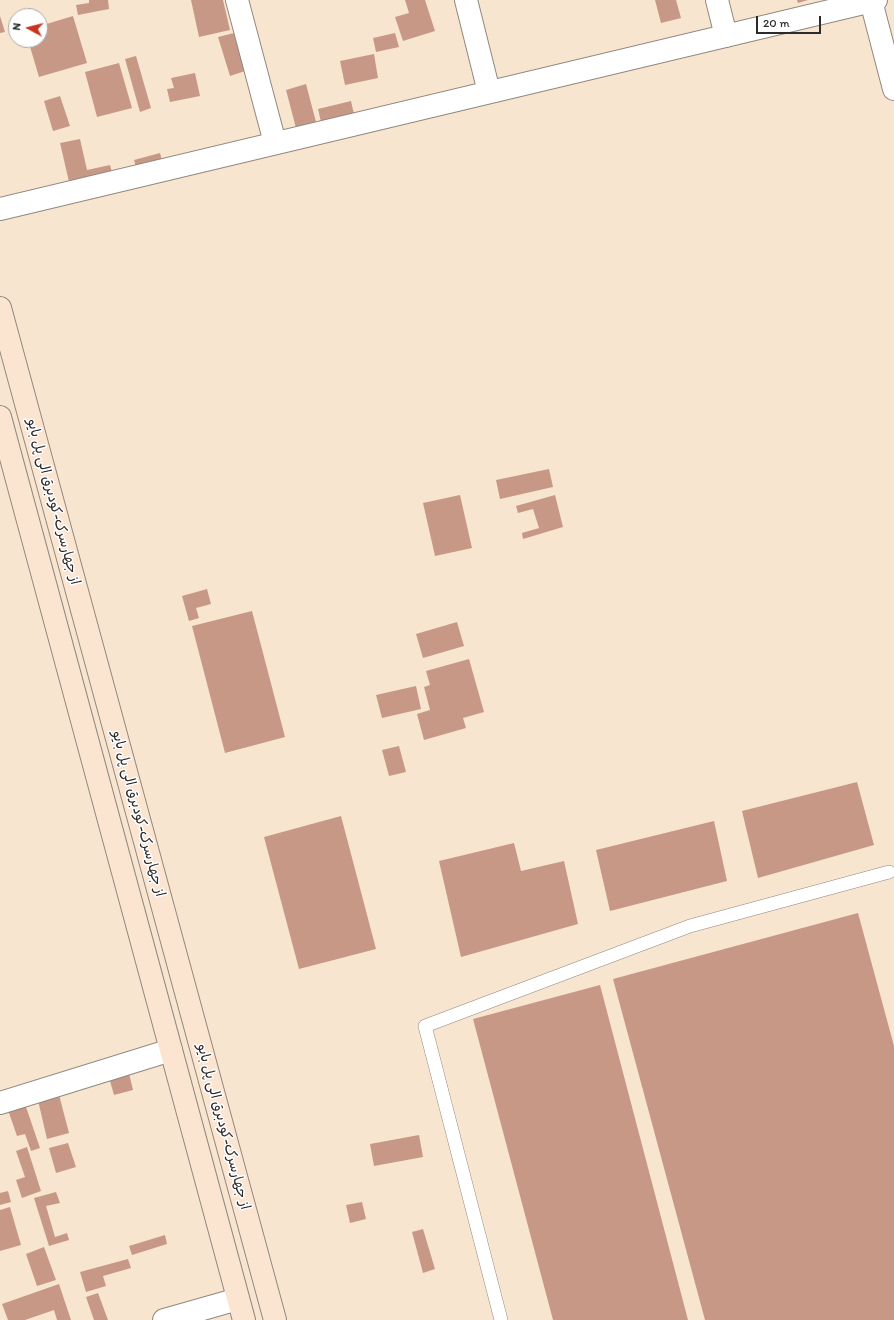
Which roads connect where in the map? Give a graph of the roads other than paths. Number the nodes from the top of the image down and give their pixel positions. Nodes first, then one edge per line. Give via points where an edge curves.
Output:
1 (237, 0) edge
2 (466, 0) edge
3 (717, 0) edge
4 (873, 1) edge
5 (726, 36) junction
6 (894, 89) edge
7 (489, 92) junction
8 (275, 143) junction
9 (0, 209) edge
10 (0, 308) edge
11 (0, 417) edge
12 (889, 872) dead end
13 (171, 1050) junction
14 (0, 1103) edge
15 (238, 1299) junction
16 (164, 1320) edge
17 (244, 1320) edge
18 (275, 1320) edge
19 (502, 1320) edge

1 - 8 street
2 - 7 street
3 - 5 street
4 - 5 street
4 - 6 street
5 - 7 street
7 - 8 street
8 - 9 street
10 - 18 street, از جهارسرک-کودبرق الی پل بایو
11 - 13 street, از جهارسرک-کودبرق الی پل بایو
12 - 19 lane via 690,926 425,1026
13 - 14 street
13 - 15 street, از جهارسرک-کودبرق الی پل بایو
15 - 16 street
15 - 17 street, از جهارسرک-کودبرق الی پل بایو

